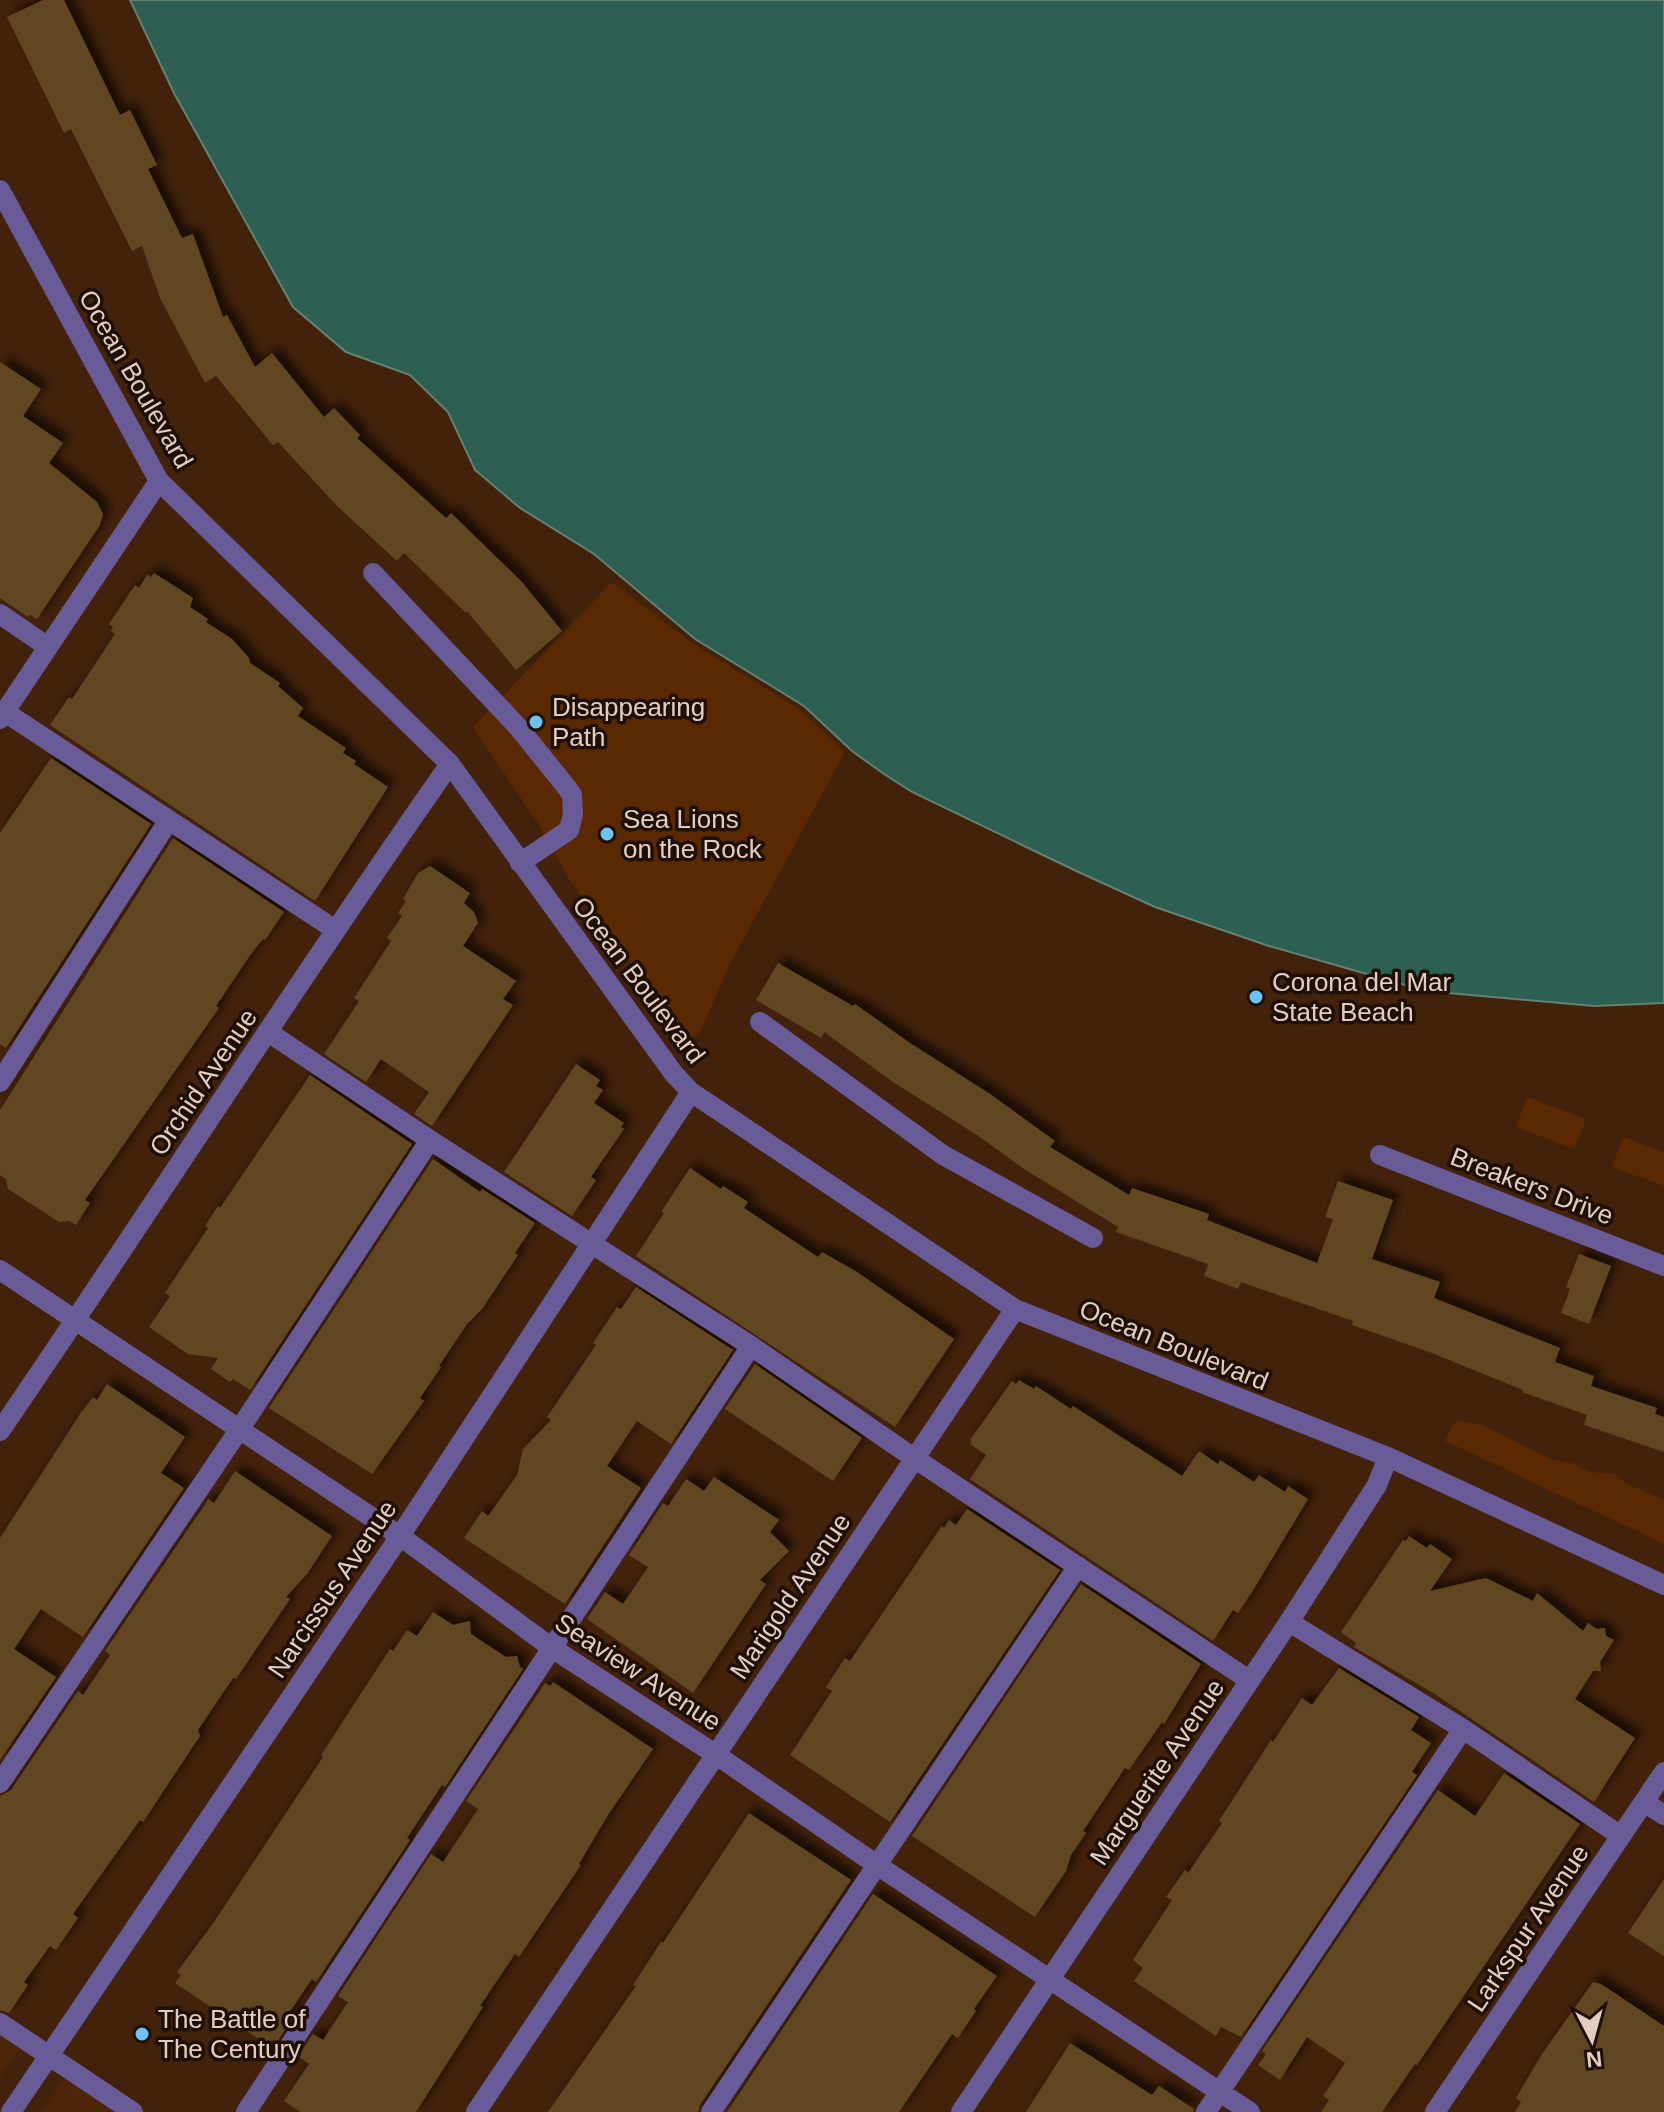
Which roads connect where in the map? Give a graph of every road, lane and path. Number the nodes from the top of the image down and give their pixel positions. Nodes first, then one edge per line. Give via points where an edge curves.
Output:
1 (0, 190) edge
2 (159, 481) junction
3 (373, 573) dead end
4 (0, 614) edge
5 (48, 647) junction
6 (2, 716) edge
7 (450, 764) junction
8 (169, 820) junction
9 (520, 863) junction
10 (334, 929) junction
11 (760, 1022) dead end
12 (268, 1032) junction
13 (0, 1082) edge
14 (691, 1092) junction
15 (430, 1140) junction
16 (1380, 1155) dead end
17 (1093, 1238) dead end
18 (592, 1244) junction
19 (1664, 1266) edge
20 (0, 1270) edge
21 (1015, 1309) junction
22 (76, 1319) junction
23 (751, 1346) junction
24 (239, 1430) junction
25 (0, 1431) edge
26 (1388, 1457) junction
27 (914, 1458) junction
28 (400, 1536) junction
29 (1078, 1566) junction
30 (1664, 1585) edge
31 (1289, 1622) junction
32 (552, 1648) junction
33 (1249, 1680) junction
34 (1463, 1729) junction
35 (715, 1754) junction
36 (1664, 1772) edge
37 (0, 1783) edge
38 (1644, 1802) junction
39 (1664, 1815) edge
40 (1621, 1836) junction
41 (877, 1865) junction
42 (1051, 1978) junction
43 (0, 2023) edge
44 (48, 2055) junction
45 (1220, 2092) junction
46 (11, 2112) edge
47 (133, 2112) edge
48 (246, 2112) edge
49 (476, 2112) edge
50 (711, 2112) edge
51 (961, 2112) edge
52 (1206, 2112) edge
53 (1250, 2112) edge
54 (1435, 2112) edge

1 - 2 street, Ocean Boulevard
2 - 5 street
2 - 7 street, Ocean Boulevard
3 - 9 street via 518,727 572,795 569,830
4 - 5 street
5 - 6 street
6 - 8 street
7 - 9 street, Ocean Boulevard
7 - 10 street, Orchid Avenue
8 - 10 street
8 - 13 street
9 - 14 street, Ocean Boulevard
10 - 12 street, Orchid Avenue
11 - 17 street via 943,1155
12 - 15 street
12 - 22 street, Orchid Avenue
14 - 18 street, Narcissus Avenue
14 - 21 street, Ocean Boulevard
15 - 18 street
15 - 24 street
16 - 19 street, Breakers Drive
18 - 23 street
18 - 28 street, Narcissus Avenue
20 - 22 street, Seaview Avenue
21 - 26 street, Ocean Boulevard
21 - 27 street, Marigold Avenue
22 - 24 street, Seaview Avenue
22 - 25 street, Orchid Avenue
23 - 27 street
23 - 32 street
24 - 28 street, Seaview Avenue
24 - 37 street
26 - 30 street, Ocean Boulevard
26 - 31 street, Marguerite Avenue via 1377,1485
27 - 29 street
27 - 35 street, Marigold Avenue
28 - 32 street, Seaview Avenue
28 - 44 street, Narcissus Avenue
29 - 33 street
29 - 41 street
31 - 33 street, Marguerite Avenue
31 - 34 street
32 - 35 street, Seaview Avenue
32 - 48 street
33 - 42 street, Marguerite Avenue
34 - 40 street
34 - 45 street
35 - 41 street, Seaview Avenue
35 - 49 street, Marigold Avenue
36 - 38 street, Larkspur Avenue
38 - 39 street
38 - 40 street, Larkspur Avenue
40 - 54 street, Larkspur Avenue
41 - 42 street, Seaview Avenue
41 - 50 street
42 - 45 street, Seaview Avenue
42 - 51 street, Marguerite Avenue
43 - 44 street
44 - 46 street, Narcissus Avenue
44 - 47 street
45 - 52 street
45 - 53 street, Seaview Avenue

